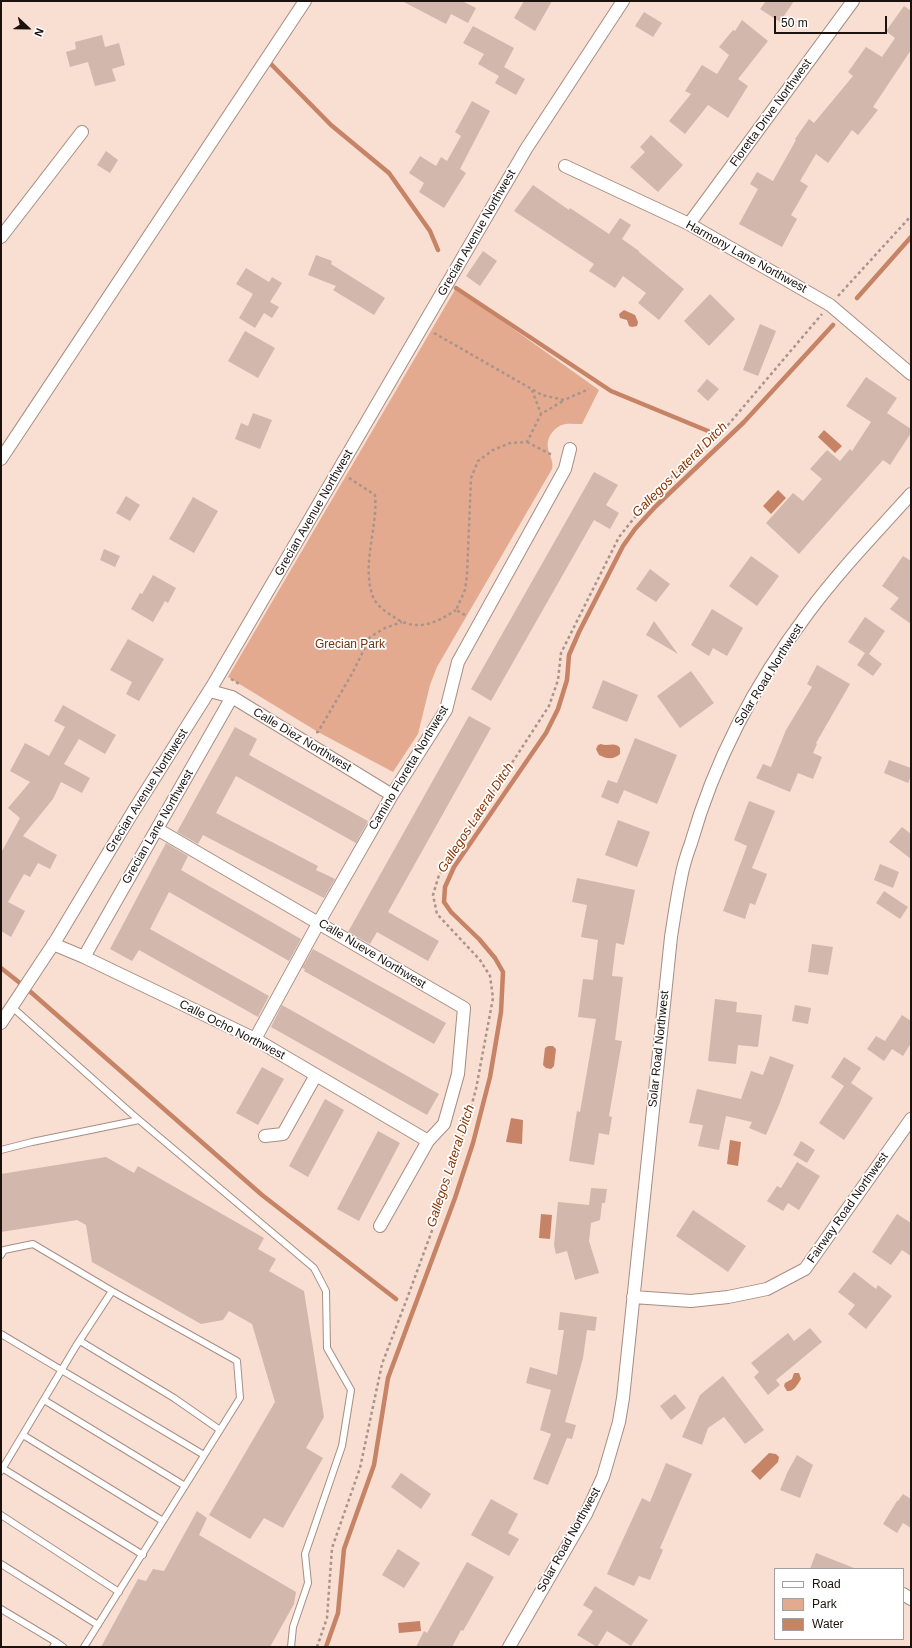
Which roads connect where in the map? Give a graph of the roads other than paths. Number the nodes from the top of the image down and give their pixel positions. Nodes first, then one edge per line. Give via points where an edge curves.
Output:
1 (306, 1) edge
2 (623, 1) edge
3 (854, 1) edge
4 (82, 132) dead end
5 (565, 166) dead end
6 (689, 224) junction
7 (1, 237) edge
8 (911, 374) edge
9 (570, 448) dead end
10 (1, 459) edge
11 (911, 494) edge
12 (210, 691) junction
13 (232, 697) junction
14 (392, 795) junction
15 (157, 829) junction
16 (319, 922) junction
17 (53, 944) junction
18 (84, 957) junction
19 (12, 1007) junction
20 (1, 1023) edge
21 (255, 1039) junction
22 (316, 1075) junction
23 (911, 1119) edge
24 (139, 1120) junction
25 (265, 1136) dead end
26 (428, 1141) junction
27 (1, 1150) edge
28 (380, 1226) dead end
29 (1, 1255) edge
30 (112, 1291) junction
31 (634, 1296) junction
32 (1, 1334) edge
33 (80, 1341) junction
34 (62, 1371) junction
35 (44, 1400) junction
36 (220, 1430) junction
37 (23, 1434) junction
38 (204, 1455) junction
39 (2, 1470) edge
40 (185, 1486) junction
41 (1, 1515) edge
42 (163, 1521) junction
43 (143, 1555) junction
44 (1, 1564) edge
45 (119, 1592) junction
46 (1, 1609) edge
47 (98, 1624) junction
48 (54, 1645) edge
49 (63, 1647) edge
50 (84, 1647) edge
51 (291, 1647) edge
52 (509, 1647) edge

1 - 10 street
2 - 12 street, Grecian Avenue Northwest via 526,150
3 - 6 street, Floretta Drive Northwest
4 - 7 street
5 - 6 street, Harmony Lane Northwest
6 - 8 street, Harmony Lane Northwest via 830,305
9 - 14 street, Camino Floretta Northwest via 565,469 458,662 446,710
11 - 31 street, Solar Road Northwest via 808,612 777,657 747,704 725,748 700,812 681,877 671,937
12 - 13 street, Calle Diez Northwest
12 - 17 street, Grecian Avenue Northwest
13 - 14 street, Calle Diez Northwest
13 - 15 street, Grecian Lane Northwest
14 - 16 street, Camino Floretta Northwest
15 - 16 street, Calle Nueve Northwest
15 - 18 street, Grecian Lane Northwest
16 - 21 street, Camino Floretta Northwest
16 - 26 street, Calle Nueve Northwest via 464,1008 458,1074 444,1124
17 - 18 street, Calle Ocho Northwest
17 - 19 street, Grecian Avenue Northwest
18 - 21 street, Calle Ocho Northwest
19 - 20 street, Grecian Avenue Northwest
19 - 24 lane
21 - 22 street, Calle Ocho Northwest
22 - 25 street via 283,1134
22 - 26 street, Calle Ocho Northwest
23 - 31 street, Fairway Road Northwest via 805,1268 767,1290 728,1297 690,1301
24 - 27 lane
24 - 51 lane via 314,1268 326,1291 327,1348 351,1390 342,1446 305,1554 308,1583 293,1627
26 - 28 street
29 - 30 lane via 4,1250 33,1244
30 - 33 lane
30 - 36 lane via 237,1362 240,1398
31 - 52 street, Solar Road Northwest via 619,1422 603,1477 586,1514
32 - 34 lane
33 - 34 lane
33 - 36 lane via 174,1398
34 - 35 lane
34 - 38 lane
35 - 37 lane
35 - 40 lane
36 - 38 lane
37 - 39 lane
37 - 42 lane
38 - 40 lane
39 - 43 lane
40 - 42 lane
41 - 45 lane
42 - 43 lane
43 - 45 lane
44 - 47 lane
45 - 47 lane
46 - 48 lane
47 - 50 lane
48 - 49 lane

